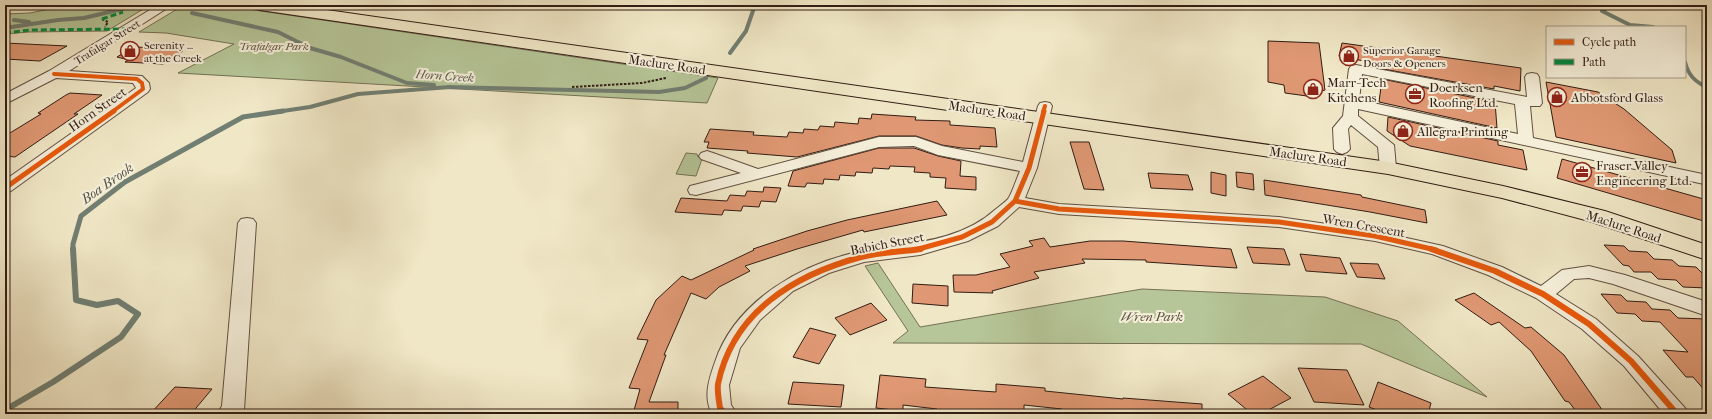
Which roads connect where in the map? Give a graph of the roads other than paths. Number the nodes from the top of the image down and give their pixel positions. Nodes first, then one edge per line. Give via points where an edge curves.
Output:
1 (166, 5) edge
2 (260, 5) edge
3 (332, 5) edge
4 (54, 74) junction
5 (1532, 76) dead end
6 (5, 100) edge
7 (1522, 100) junction
8 (1351, 110) junction
9 (1044, 112) junction
10 (1526, 140) junction
11 (1342, 149) junction
12 (707, 156) dead end
13 (1387, 162) junction
14 (1029, 168) junction
15 (758, 174) junction
16 (1704, 179) dead end
17 (5, 188) edge
18 (696, 190) dead end
19 (1015, 201) junction
20 (247, 224) dead end
21 (1707, 240) edge
22 (1707, 253) edge
23 (1543, 294) junction
24 (1707, 309) edge
25 (230, 412) edge
26 (726, 414) edge
27 (1677, 414) edge

1 - 4 street, Trafalgar Street
2 - 9 main road, Maclure Road
3 - 9 main road, Maclure Road
4 - 6 street, Trafalgar Street
4 - 17 street, Horn Street via 137,79 142,83 143,89
5 - 7 street via 1536,103
7 - 8 street via 1356,69
7 - 10 street
8 - 10 street
8 - 11 street via 1340,128
8 - 13 street via 1386,145
9 - 11 main road, Maclure Road
9 - 13 main road, Maclure Road
9 - 14 street, Babich Street
10 - 16 street
11 - 13 main road, Maclure Road
12 - 15 street
13 - 21 main road, Maclure Road via 1499,178 1588,202
13 - 22 main road, Maclure Road via 1597,216
14 - 15 street via 898,140 879,142
14 - 19 street, Babich Street
15 - 18 street
19 - 23 street, Wren Crescent via 1059,209 1280,222 1375,236 1437,250 1495,271
19 - 26 street, Babich Street via 992,222 962,237 920,249 862,257 822,269 786,288 753,315 730,347 718,385 720,408
20 - 25 street
23 - 24 street via 1569,274 1590,272
23 - 27 street, Wren Crescent via 1589,324 1631,361

